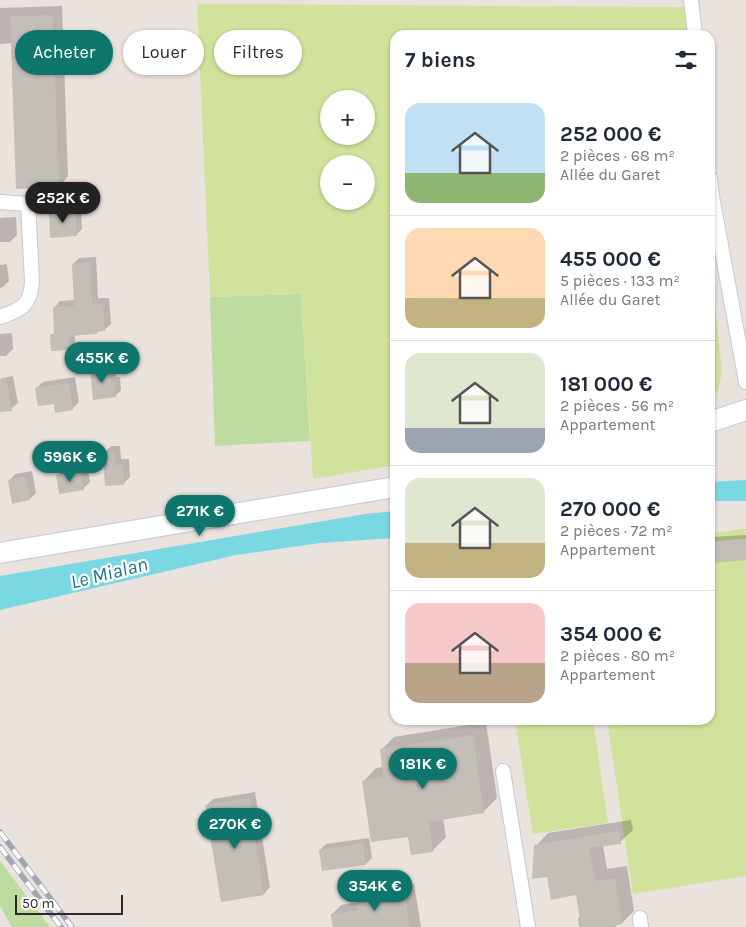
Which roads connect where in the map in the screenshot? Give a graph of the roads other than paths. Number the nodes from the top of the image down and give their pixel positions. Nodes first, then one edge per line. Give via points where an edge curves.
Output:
1 (691, 0) edge
2 (694, 30) edge
3 (0, 202) edge
4 (715, 212) edge
5 (0, 317) edge
6 (746, 382) edge
7 (746, 410) edge
8 (715, 420) edge
9 (390, 488) edge
10 (0, 552) edge
11 (503, 771) dead end
12 (528, 927) edge

1 - 2 street
3 - 5 street via 28,204 32,281 26,304 18,311
4 - 6 street
7 - 8 street
9 - 10 street
11 - 12 street

